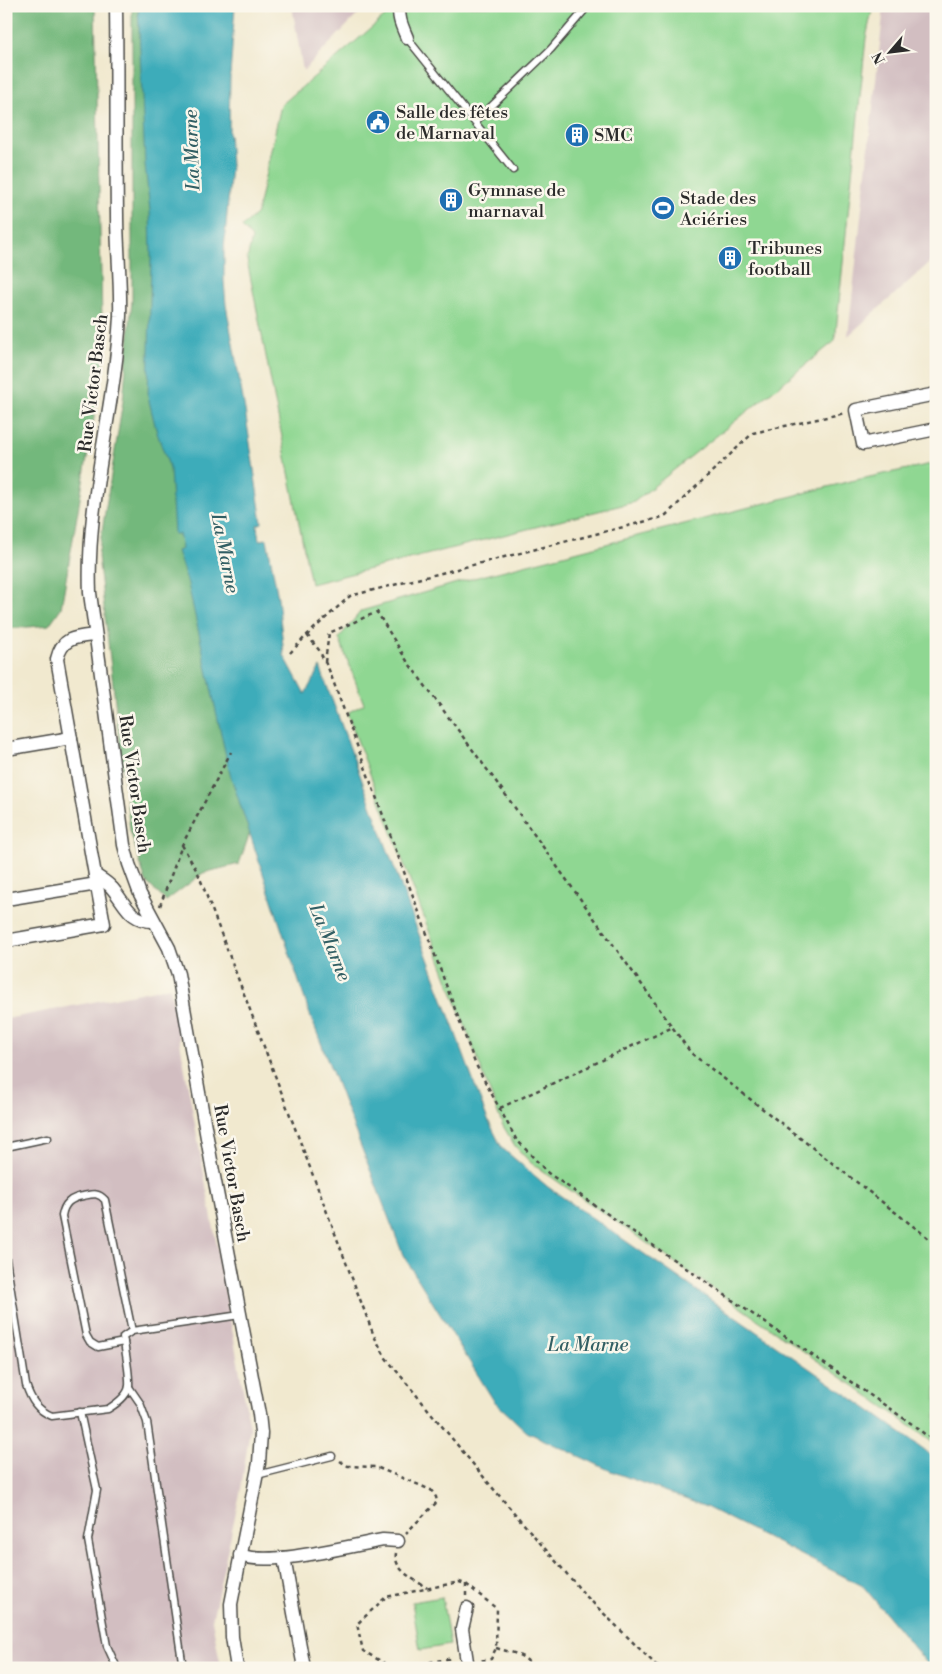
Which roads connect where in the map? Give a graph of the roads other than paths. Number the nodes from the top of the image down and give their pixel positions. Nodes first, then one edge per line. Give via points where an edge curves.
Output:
1 (116, 6) edge
2 (400, 6) edge
3 (588, 6) edge
4 (407, 38) joint
5 (475, 122) junction
6 (513, 170) dead end
7 (936, 394) edge
8 (936, 429) edge
9 (95, 636) junction
10 (72, 738) junction
11 (6, 749) edge
12 (96, 880) junction
13 (6, 899) edge
14 (154, 921) junction
15 (6, 941) edge
16 (48, 1138) dead end
17 (6, 1147) edge
18 (6, 1259) edge
19 (240, 1316) junction
20 (132, 1331) junction
21 (124, 1342) junction
22 (129, 1387) junction
23 (80, 1412) junction
24 (332, 1456) road end
25 (257, 1475) junction
26 (398, 1542) road end
27 (240, 1556) junction
28 (284, 1558) junction
29 (467, 1608) dead end
30 (468, 1662) edge
31 (118, 1668) edge
32 (183, 1668) edge
33 (237, 1668) edge
34 (304, 1668) edge

1 - 9 street, Rue Victor Basch via 120,316 91,526 89,573
2 - 4 street via 400,20
3 - 5 lane via 551,49
4 - 5 lane
5 - 6 lane
7 - 8 street via 856,410 863,444
9 - 10 street via 76,637 59,650 57,659
9 - 14 street, Rue Victor Basch via 124,845 137,887
10 - 11 street
10 - 12 street
12 - 13 street
12 - 14 street via 104,880 139,919
12 - 15 street via 104,924
14 - 19 street, Rue Victor Basch via 169,948 178,974
16 - 17 lane
18 - 23 lane via 31,1399 52,1416
19 - 20 lane
19 - 25 street, Rue Victor Basch via 259,1414 261,1448
20 - 21 lane via 123,1337
20 - 21 lane via 105,1200 95,1193 74,1197 67,1202 62,1216 86,1335 98,1347
21 - 22 lane
22 - 23 lane via 123,1398 108,1409
22 - 32 lane via 147,1422
23 - 31 lane via 97,1490 88,1540 107,1646
24 - 25 lane
25 - 27 street, Rue Victor Basch
26 - 28 street via 383,1540
27 - 28 street
27 - 33 street, Rue Victor Basch via 230,1619
28 - 34 street
29 - 30 street via 462,1629

